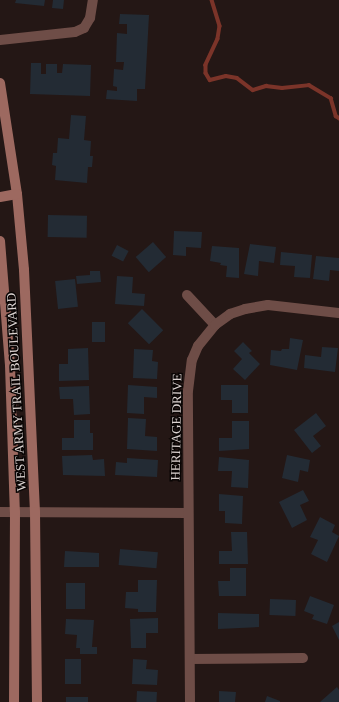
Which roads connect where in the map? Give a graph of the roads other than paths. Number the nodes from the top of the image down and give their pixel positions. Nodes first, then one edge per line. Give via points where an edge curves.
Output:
1 (93, 0) edge
2 (0, 40) edge
3 (0, 83) edge
4 (3, 126) edge
5 (17, 194) junction
6 (0, 197) edge
7 (0, 241) edge
8 (187, 295) dead end
9 (339, 313) edge
10 (215, 325) junction
11 (0, 512) edge
12 (15, 512) junction
13 (35, 512) junction
14 (188, 513) junction
15 (303, 658) dead end
16 (190, 659) junction
17 (14, 702) edge
18 (37, 702) edge
19 (190, 702) edge

1 - 2 street via 90,18 84,28 76,32
3 - 4 main road, WEST ARMY TRAIL BOULEVARD
4 - 5 main road, WEST ARMY TRAIL BOULEVARD
5 - 6 main road
5 - 13 main road, WEST ARMY TRAIL BOULEVARD via 24,278
7 - 12 main road, WEST ARMY TRAIL BOULEVARD via 10,364
8 - 10 street
9 - 10 street, HERITAGE DRIVE via 259,306 230,314
10 - 14 street, HERITAGE DRIVE via 198,346 189,376
11 - 12 street
12 - 13 street
12 - 17 main road, WEST ARMY TRAIL BOULEVARD
13 - 14 street
13 - 18 main road, WEST ARMY TRAIL BOULEVARD
14 - 16 street, HERITAGE DRIVE
15 - 16 street
16 - 19 street, HERITAGE DRIVE

